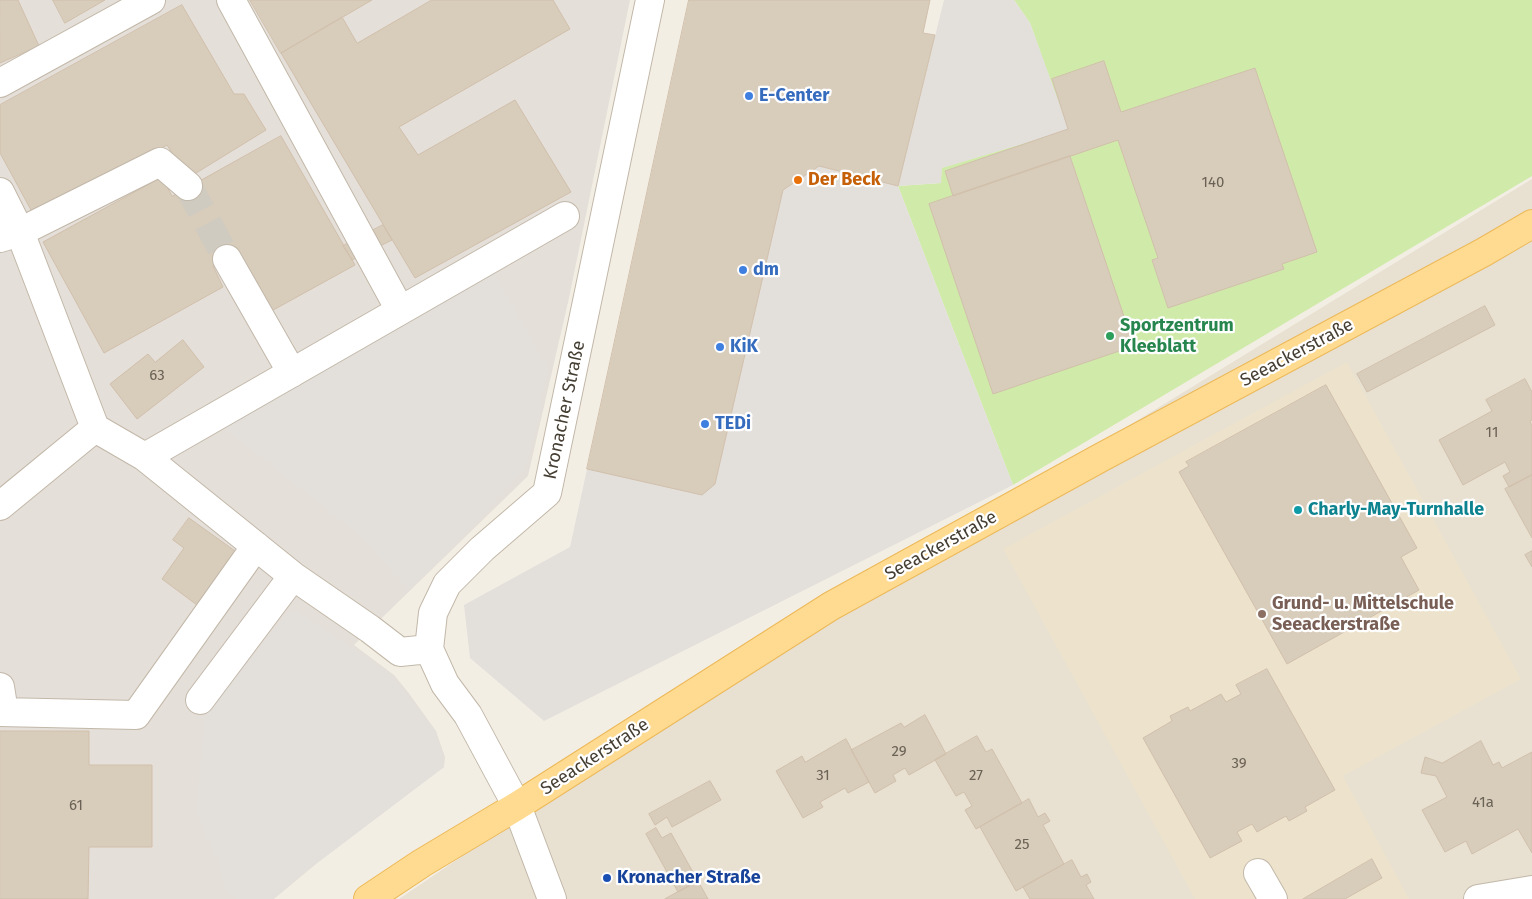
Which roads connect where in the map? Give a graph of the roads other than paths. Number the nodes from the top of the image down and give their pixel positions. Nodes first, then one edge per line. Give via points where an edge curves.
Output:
1 (151, 0) edge
2 (231, 0) edge
3 (650, 0) edge
4 (0, 83) edge
5 (188, 186) tunnel mouth
6 (0, 192) edge
7 (565, 216) dead end
8 (1532, 224) edge
9 (10, 235) edge
10 (226, 259) tunnel mouth
11 (400, 310) junction
12 (292, 373) junction
13 (95, 428) junction
14 (145, 457) junction
15 (0, 506) edge
16 (256, 546) junction
17 (294, 576) junction
18 (429, 649) junction
19 (200, 700) dead end
20 (1, 704) edge
21 (517, 806) junction
22 (1258, 873) dead end
23 (1532, 890) edge
24 (368, 899) edge
25 (552, 899) edge
26 (1273, 899) edge
27 (1478, 899) edge

1 - 4 street
2 - 11 street
3 - 18 street, Kronacher Straße via 547,493 447,584 433,613
5 - 9 street via 160,162
6 - 9 street
7 - 11 street
8 - 21 main road, Seeackerstraße via 831,606
9 - 13 street
10 - 12 street
11 - 12 street
12 - 14 street
13 - 14 street
13 - 15 street
14 - 16 street
16 - 17 street
16 - 20 street via 136,715
17 - 18 street via 400,652
17 - 19 street
18 - 21 street via 445,684 468,715
21 - 24 main road, Seeackerstraße via 422,862
21 - 25 street
22 - 26 street
23 - 27 street

